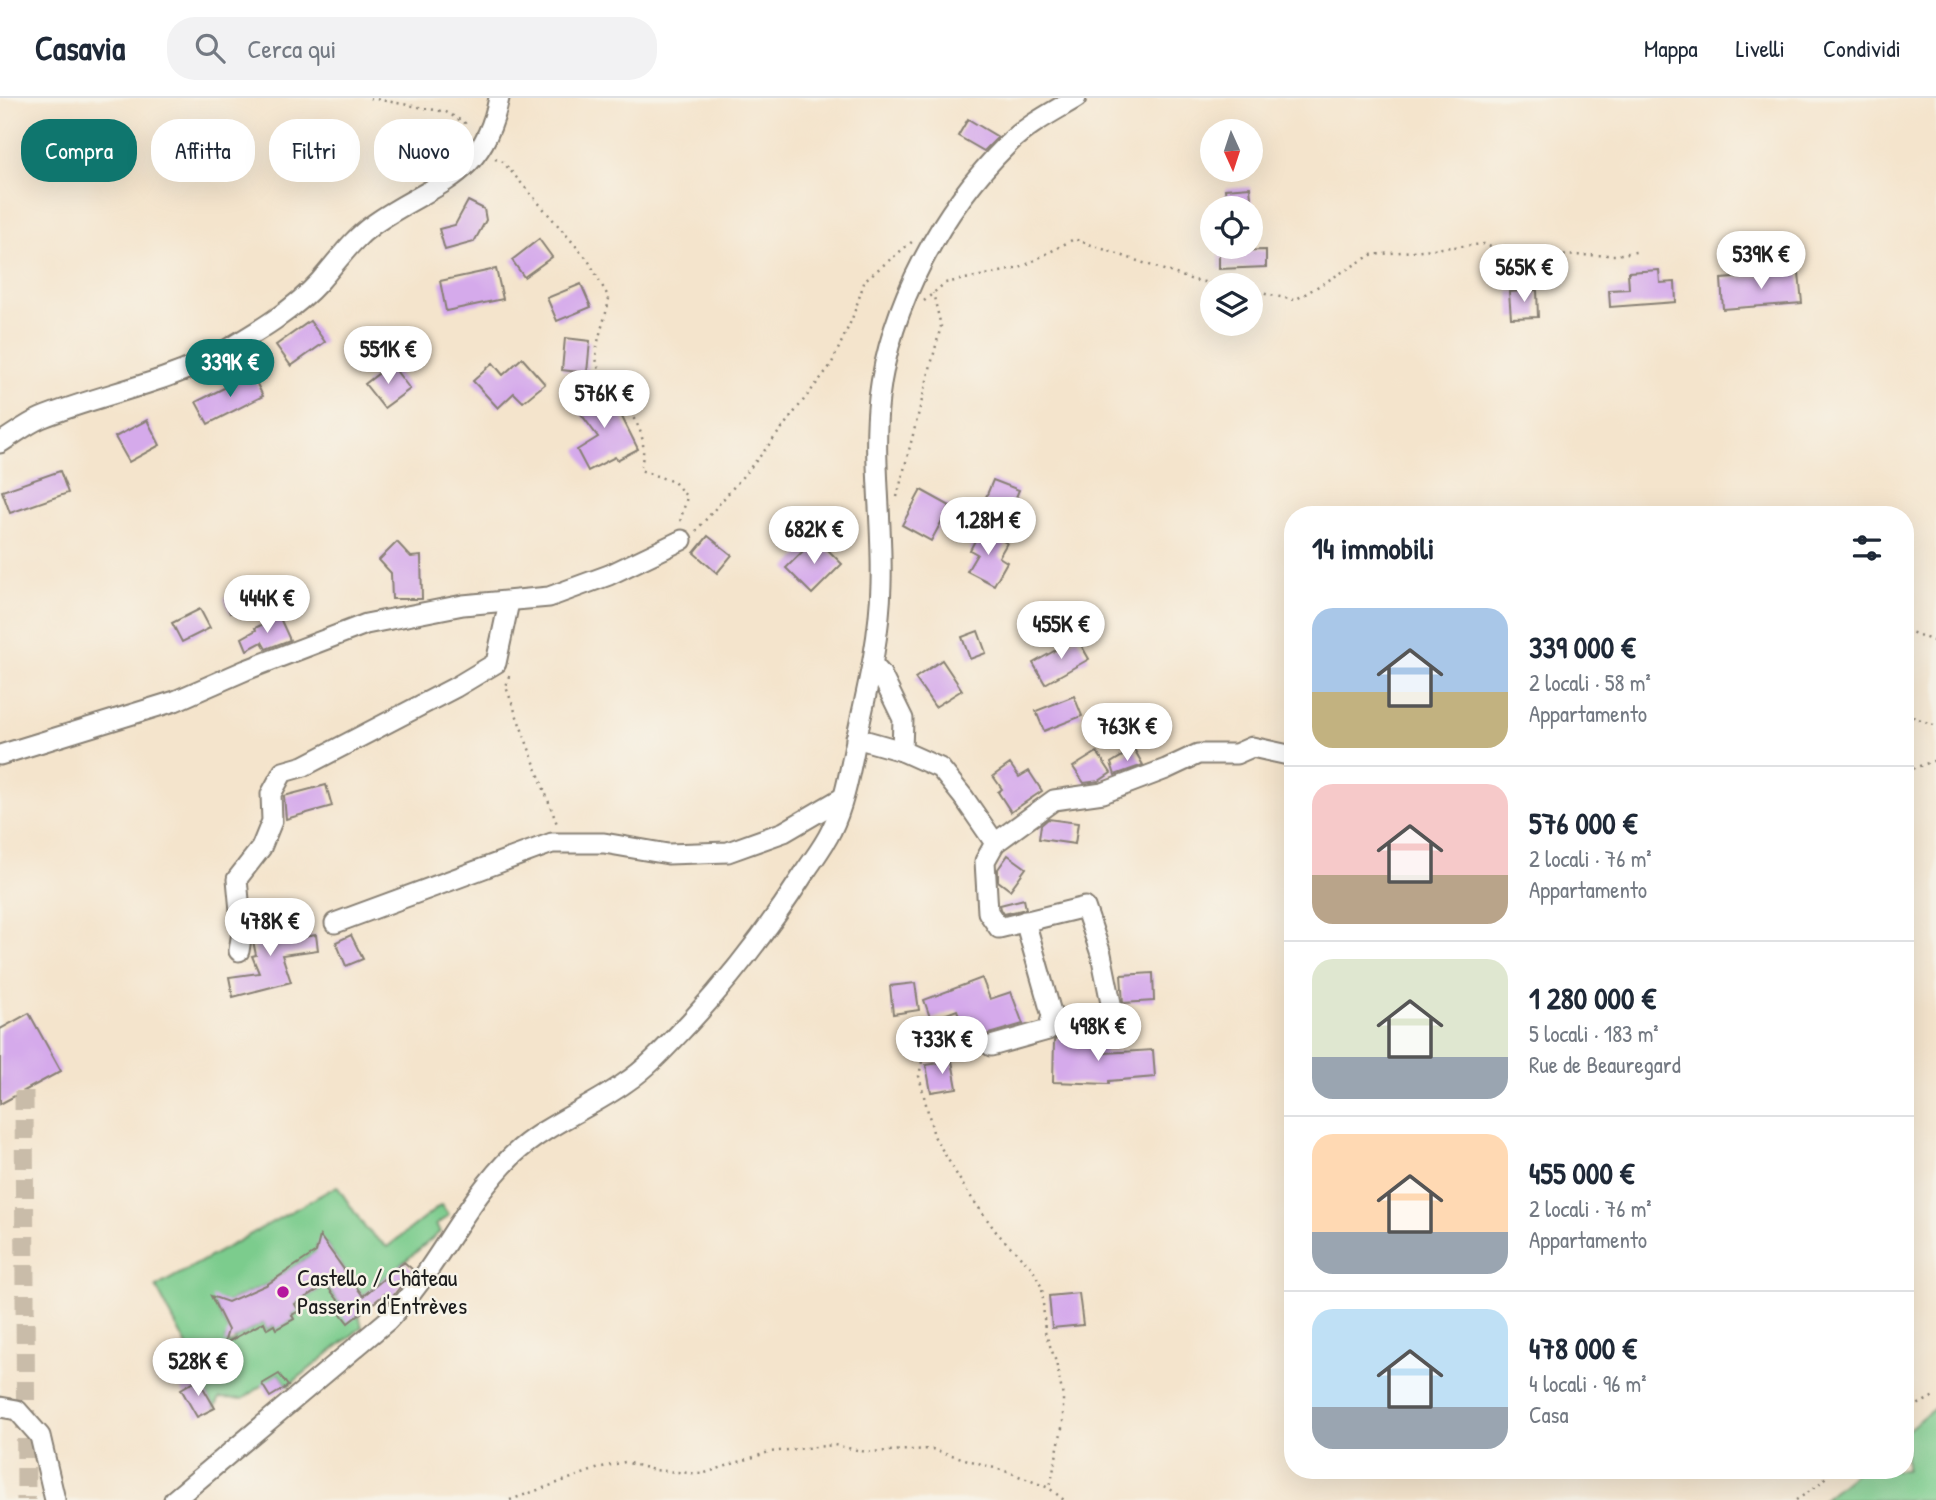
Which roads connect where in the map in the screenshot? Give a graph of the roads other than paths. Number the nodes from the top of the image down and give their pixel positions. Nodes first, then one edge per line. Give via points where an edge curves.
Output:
1 (499, 98) edge
2 (1076, 98) edge
3 (0, 443) edge
4 (682, 540) road end
5 (509, 602) junction
6 (873, 664) junction
7 (856, 738) junction
8 (902, 751) junction
9 (1284, 754) edge
10 (0, 755) edge
11 (842, 797) junction
12 (995, 842) junction
13 (1025, 921) junction
14 (335, 923) dead end
15 (239, 951) dead end
16 (1114, 1018) dead end
17 (991, 1045) road end
18 (0, 1407) edge
19 (55, 1500) edge
20 (174, 1500) edge

1 - 3 street via 480,151 460,172 363,232 319,283 275,319 219,354 158,380 39,419
2 - 6 street via 1010,142 963,198 921,262 897,323 880,398 877,469 882,580
4 - 5 street via 561,593
5 - 10 street via 463,605 366,624 175,701
5 - 15 street via 496,663 304,766 284,772 271,794 272,821 261,848 237,879 242,932
6 - 7 street
6 - 8 street via 903,719
7 - 8 street
7 - 11 street
8 - 12 street via 940,768
9 - 12 street via 1252,747 1237,754 1198,754 1103,793 1055,800
11 - 14 street via 784,832 728,852 668,854 604,843 552,843
11 - 20 street via 831,831 778,915 671,1042 626,1083 556,1123 514,1154 480,1192 404,1304
12 - 13 street via 985,861 988,912 999,928
13 - 16 street via 1085,907 1101,954
13 - 17 street via 1052,1016 1048,1030
18 - 19 street via 17,1410 40,1436

